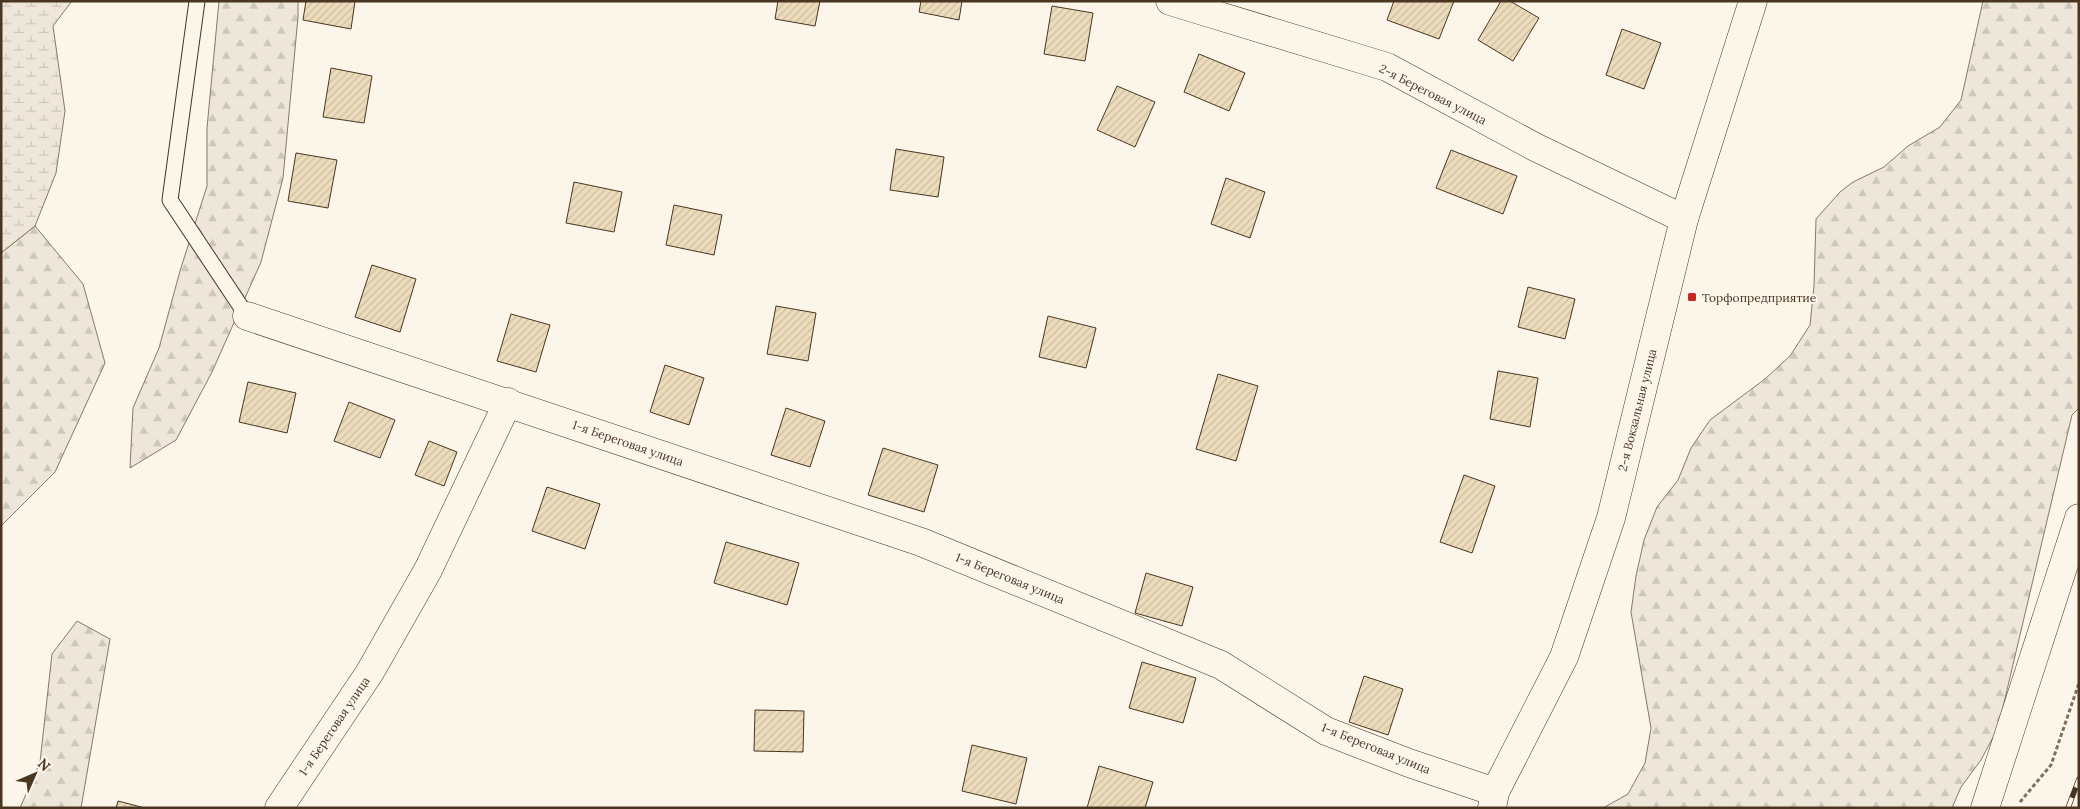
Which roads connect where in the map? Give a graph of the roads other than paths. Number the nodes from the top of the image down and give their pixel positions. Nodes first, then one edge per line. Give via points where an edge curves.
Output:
1 (197, 1) edge
2 (1170, 1) edge
3 (1752, 1) edge
4 (1684, 219) junction
5 (247, 316) joint
6 (508, 402) junction
7 (2079, 518) edge
8 (1493, 800) edge
9 (279, 808) edge
10 (1985, 808) edge

1 - 5 lane via 170,200
2 - 4 street, 2-я Береговая улица via 1387,68 1535,147
3 - 4 street, 2-я Вокзальная улица
4 - 8 street, 2-я Вокзальная улица via 1611,518 1564,657
5 - 6 street, 1-я Береговая улица
6 - 8 street, 1-я Береговая улица via 921,542 1220,665 1326,731
6 - 9 street, 1-я Береговая улица via 423,579 370,672
7 - 10 street

